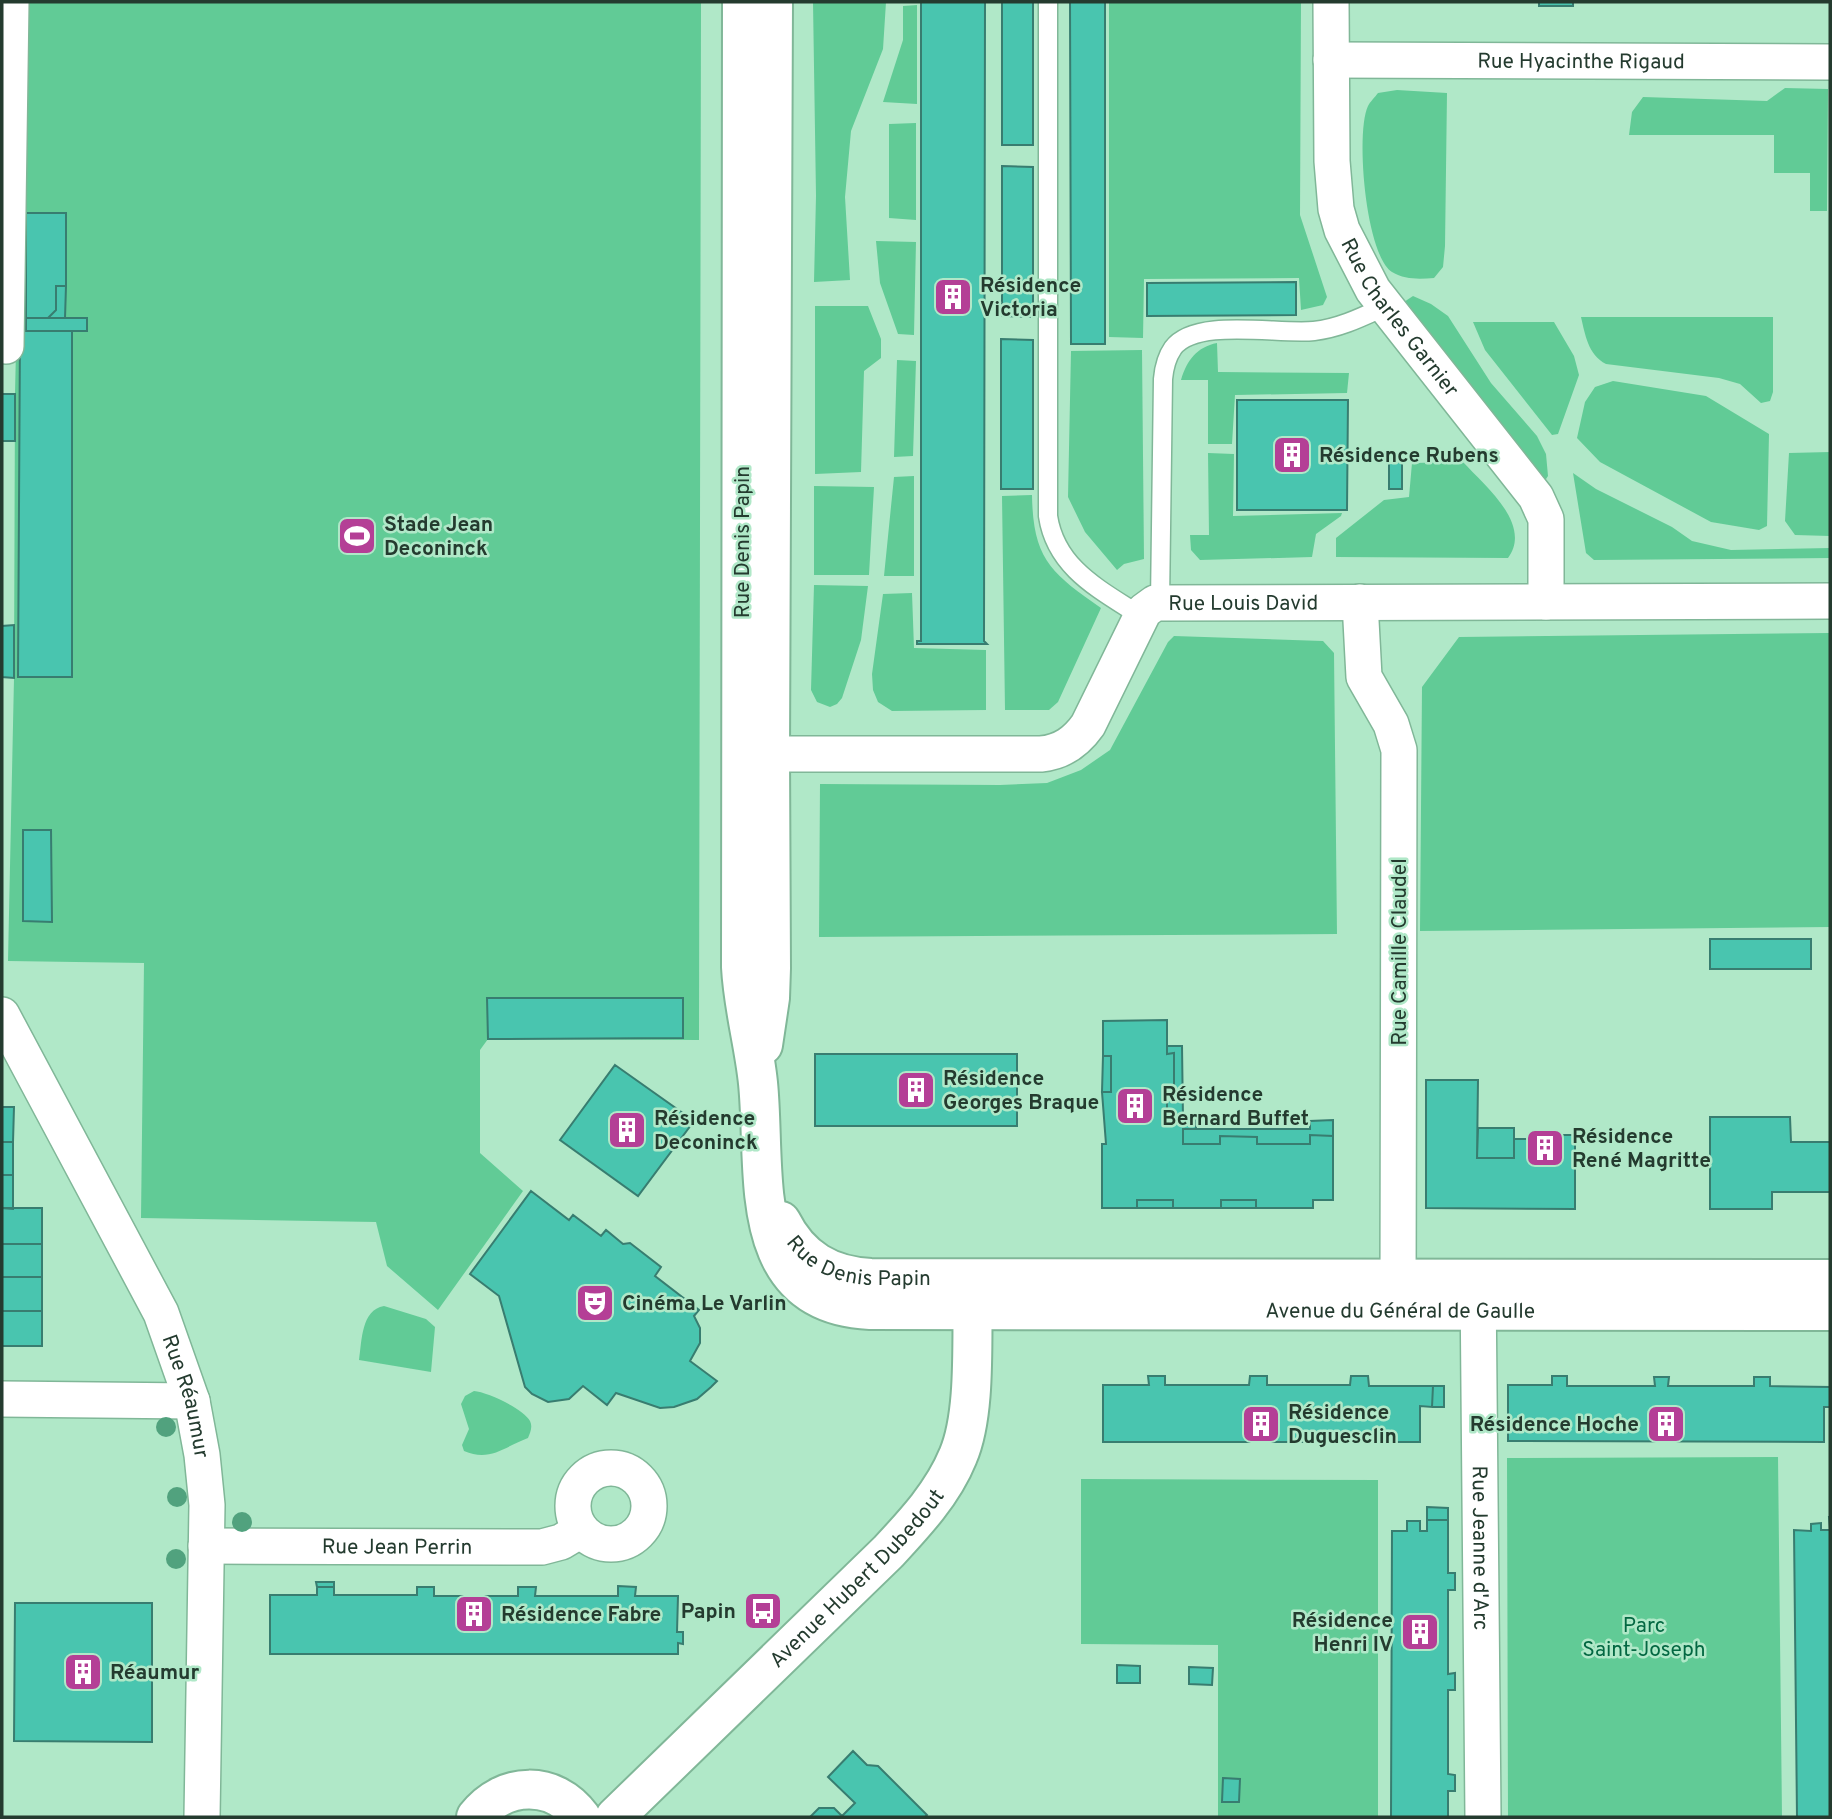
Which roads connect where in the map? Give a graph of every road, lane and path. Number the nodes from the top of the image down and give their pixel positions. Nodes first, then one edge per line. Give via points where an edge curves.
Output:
1 (11, 2) edge
2 (742, 2) edge
3 (773, 2) edge
4 (1048, 2) edge
5 (1331, 2) edge
6 (1331, 60) junction
7 (1830, 62) edge
8 (1385, 306) junction
9 (6, 346) dead end
10 (1830, 601) edge
11 (1360, 602) junction
12 (1546, 602) junction
13 (1151, 610) junction
14 (756, 754) junction
15 (2, 1015) edge
16 (1830, 1279) edge
17 (972, 1294) junction
18 (1398, 1295) junction
19 (1478, 1295) junction
20 (1830, 1311) edge
21 (2, 1399) edge
22 (192, 1401) junction
23 (581, 1530) dead end
24 (206, 1546) junction
25 (202, 1817) edge
26 (476, 1817) edge
27 (581, 1817) edge
28 (615, 1817) edge
29 (1483, 1817) edge

1 - 9 street
2 - 14 street, Rue Denis Papin
3 - 14 street, Rue Denis Papin
4 - 13 lane via 1048,516 1054,543 1081,575
5 - 6 street, Rue Charles Garnier
6 - 7 street, Rue Hyacinthe Rigaud
6 - 8 street, Rue Charles Garnier via 1336,209 1361,270
8 - 12 street, Rue Charles Garnier via 1536,496 1546,519
8 - 13 lane via 1340,327 1311,332 1206,331 1173,348 1163,379
10 - 12 street, Rue Louis David
11 - 12 street, Rue Louis David
11 - 13 street, Rue Louis David
11 - 18 street, Rue Camille Claudel via 1364,677 1391,724 1399,750
13 - 14 street, Rue Louis David via 1093,717 1082,733 1060,750 1041,754
14 - 17 street, Rue Denis Papin via 771,968 758,1082 764,1203 772,1239 789,1272 813,1295 831,1304 854,1309
15 - 22 street, Rue Réaumur via 160,1313
16 - 19 street, Avenue du Général de Gaulle
17 - 18 street, Avenue du Général de Gaulle
17 - 28 street, Avenue Hubert Dubedout via 969,1420 941,1489 888,1552
18 - 19 street, Avenue du Général de Gaulle
19 - 20 street, Avenue du Général de Gaulle
19 - 29 street, Rue Jeanne d'Arc
21 - 22 street
22 - 24 street, Rue Réaumur via 205,1479
23 - 24 street, Rue Jean Perrin via 542,1547
24 - 25 street, Rue Réaumur
26 - 27 street via 500,1796 530,1789 559,1797

